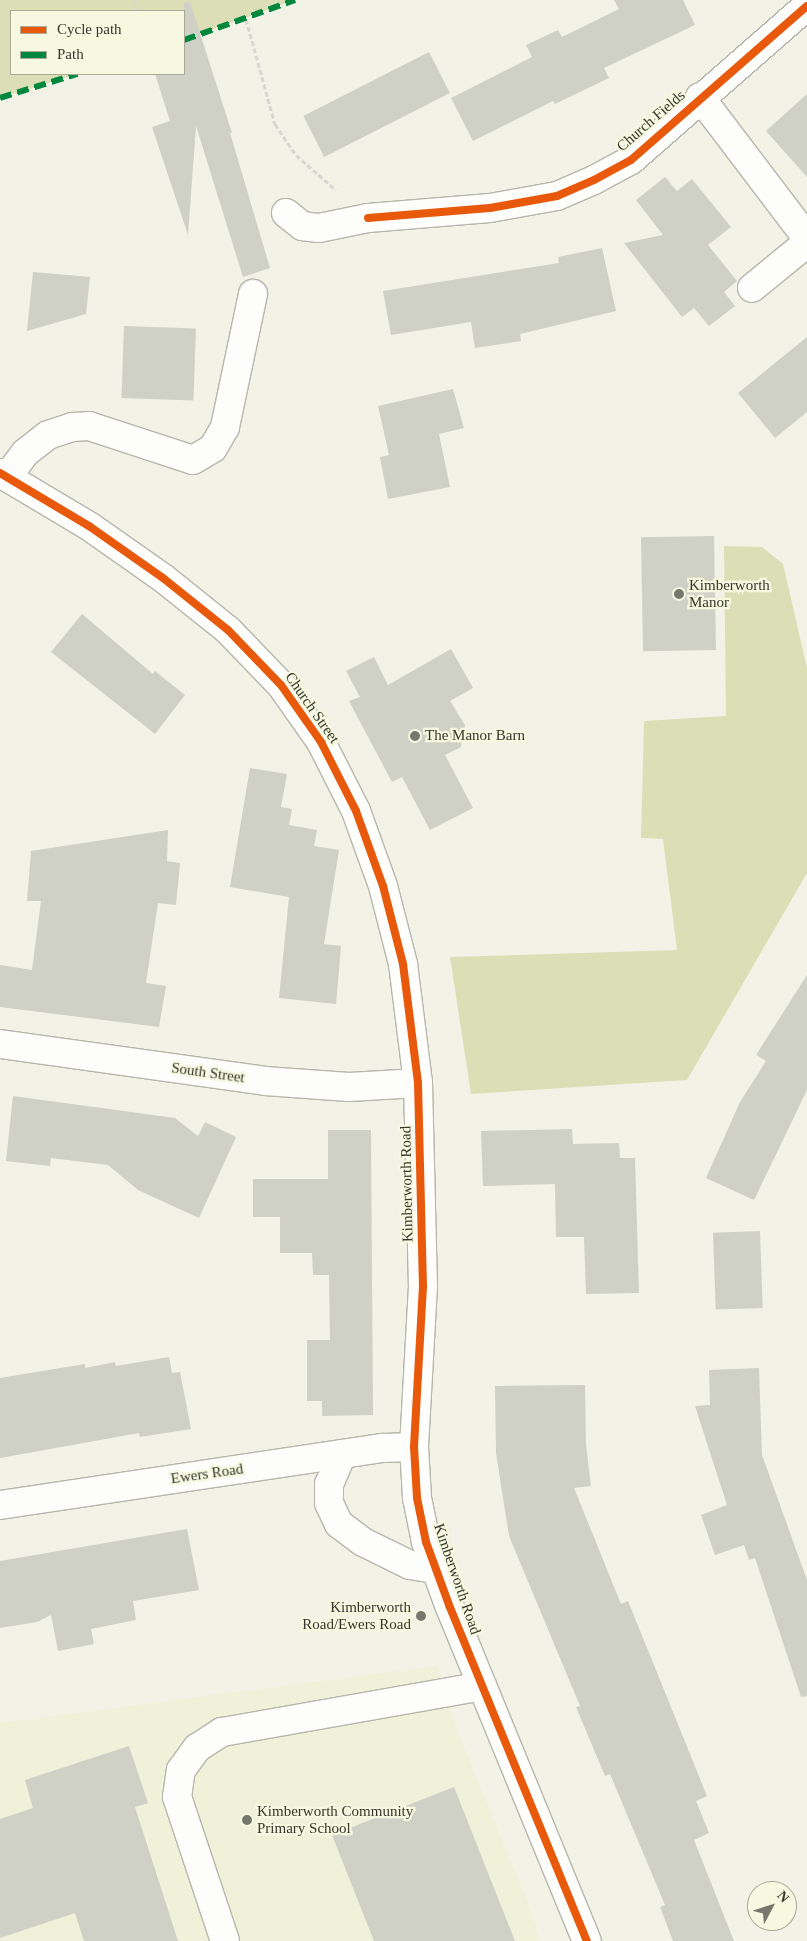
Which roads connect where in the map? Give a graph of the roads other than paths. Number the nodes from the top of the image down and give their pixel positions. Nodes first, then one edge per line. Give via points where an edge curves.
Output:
1 (807, 6) edge
2 (700, 97) junction
3 (286, 213) dead end
4 (807, 238) edge
5 (807, 243) edge
6 (752, 288) dead end
7 (253, 294) dead end
8 (4, 475) edge
9 (0, 1044) edge
10 (418, 1083) junction
11 (414, 1447) junction
12 (342, 1454) junction
13 (0, 1505) edge
14 (436, 1569) junction
15 (482, 1686) junction
16 (225, 1941) edge
17 (587, 1941) edge

1 - 2 street, Church Fields
2 - 3 street, Church Fields via 631,160 557,196 490,208 368,218 319,228 302,226
2 - 4 street, Church Fields
5 - 6 street
7 - 8 street via 225,427 213,448 193,460 89,426 72,427 48,435
8 - 10 street, Church Street via 89,526 163,578 228,630 281,685 321,742 356,811 383,886 403,964
9 - 10 street, South Street via 265,1082 349,1087
10 - 11 street, Kimberworth Road via 423,1286
11 - 12 street, Ewers Road
11 - 14 street, Kimberworth Road via 417,1498
12 - 13 street, Ewers Road
12 - 14 street via 329,1484 329,1503 339,1524 363,1542 410,1565
14 - 15 street, Kimberworth Road
15 - 16 street via 222,1732 197,1748 181,1770 177,1797
15 - 17 street, Kimberworth Road

